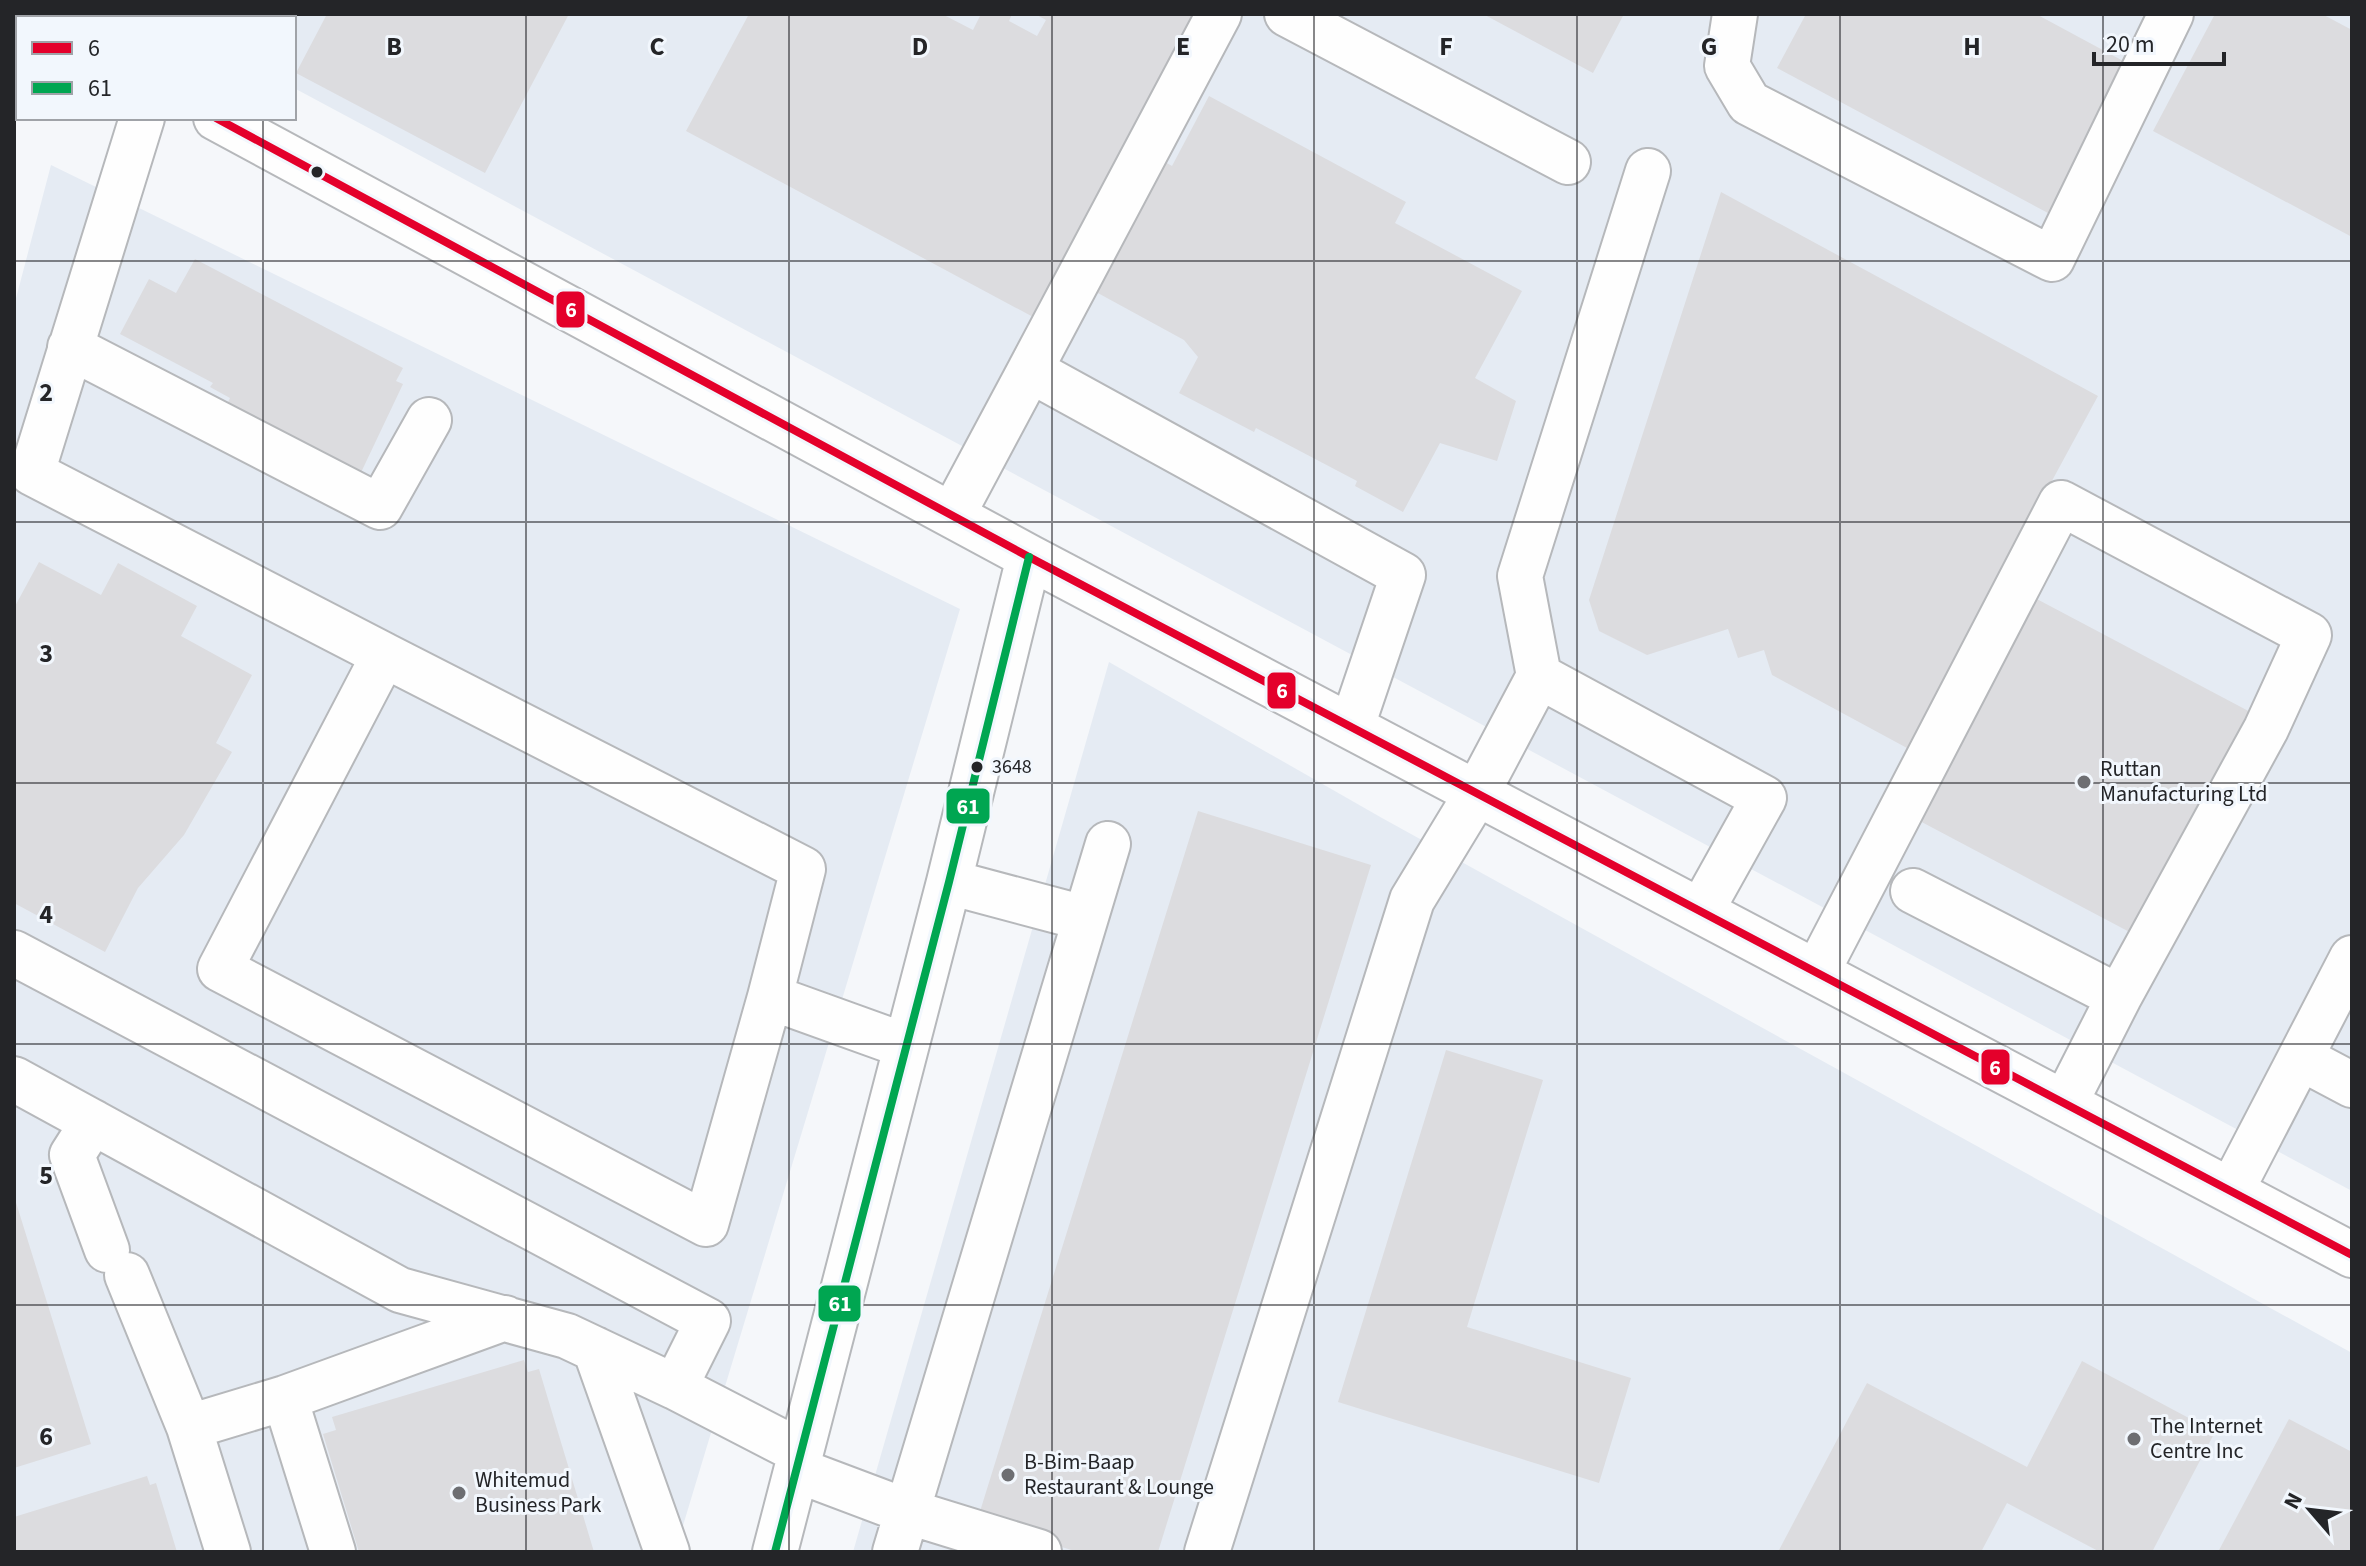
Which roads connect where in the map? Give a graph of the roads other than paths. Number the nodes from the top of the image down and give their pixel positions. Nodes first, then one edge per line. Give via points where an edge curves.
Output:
1 (1219, 14) edge
2 (1287, 14) edge
3 (1735, 14) edge
4 (2155, 20) edge
5 (141, 120) edge
6 (220, 120) edge
7 (1568, 162) dead end
8 (1648, 171) dead end
9 (70, 347) junction
10 (1030, 370) junction
11 (429, 420) dead end
12 (953, 514) junction
13 (1029, 557) junction
14 (384, 655) junction
15 (1539, 676) junction
16 (1352, 726) junction
17 (1477, 793) junction
18 (1108, 844) dead end
19 (949, 882) junction
20 (1913, 891) dead end
21 (1701, 911) junction
22 (1084, 918) junction
23 (14, 953) edge
24 (2352, 958) edge
25 (1817, 972) junction
26 (770, 997) junction
27 (2119, 997) junction
28 (906, 1046) junction
29 (2301, 1058) junction
30 (14, 1079) edge
31 (2352, 1085) edge
32 (2065, 1103) junction
33 (93, 1122) junction
34 (2231, 1191) junction
35 (2352, 1255) edge
36 (505, 1318) junction
37 (595, 1349) junction
38 (675, 1387) junction
39 (285, 1398) junction
40 (189, 1427) junction
41 (799, 1461) junction
42 (900, 1532) edge
43 (228, 1552) edge
44 (333, 1552) edge
45 (667, 1552) edge
46 (775, 1552) edge
47 (1039, 1552) edge
48 (1207, 1552) edge

1 - 10 street
2 - 7 street
3 - 4 street via 1727,66 1749,103 2052,259
5 - 9 street
6 - 12 street
8 - 15 street via 1520,576
9 - 11 street via 380,507
9 - 14 street via 32,473
10 - 12 street
10 - 16 street via 1403,575
12 - 13 street
13 - 16 street
13 - 19 street
14 - 26 street via 803,869
14 - 26 street via 220,969 706,1224
15 - 17 street
15 - 21 street via 1764,798
16 - 17 street
17 - 21 street
17 - 48 street via 1412,900
18 - 22 street
19 - 22 street
19 - 28 street
20 - 27 street
21 - 25 street
22 - 42 street
23 - 38 street via 708,1321
24 - 29 street
25 - 27 street via 2061,503 2309,635 2266,729
25 - 32 street
26 - 28 street
27 - 32 street
28 - 41 street
29 - 31 street
29 - 34 street
30 - 33 street
32 - 34 street
33 - 36 street via 400,1290
33 - 40 street via 72,1155
34 - 35 street
36 - 37 street
36 - 39 street
37 - 38 street
37 - 45 street
38 - 41 street
39 - 40 street
39 - 44 street
40 - 43 street
41 - 42 street
41 - 46 street
42 - 47 street

